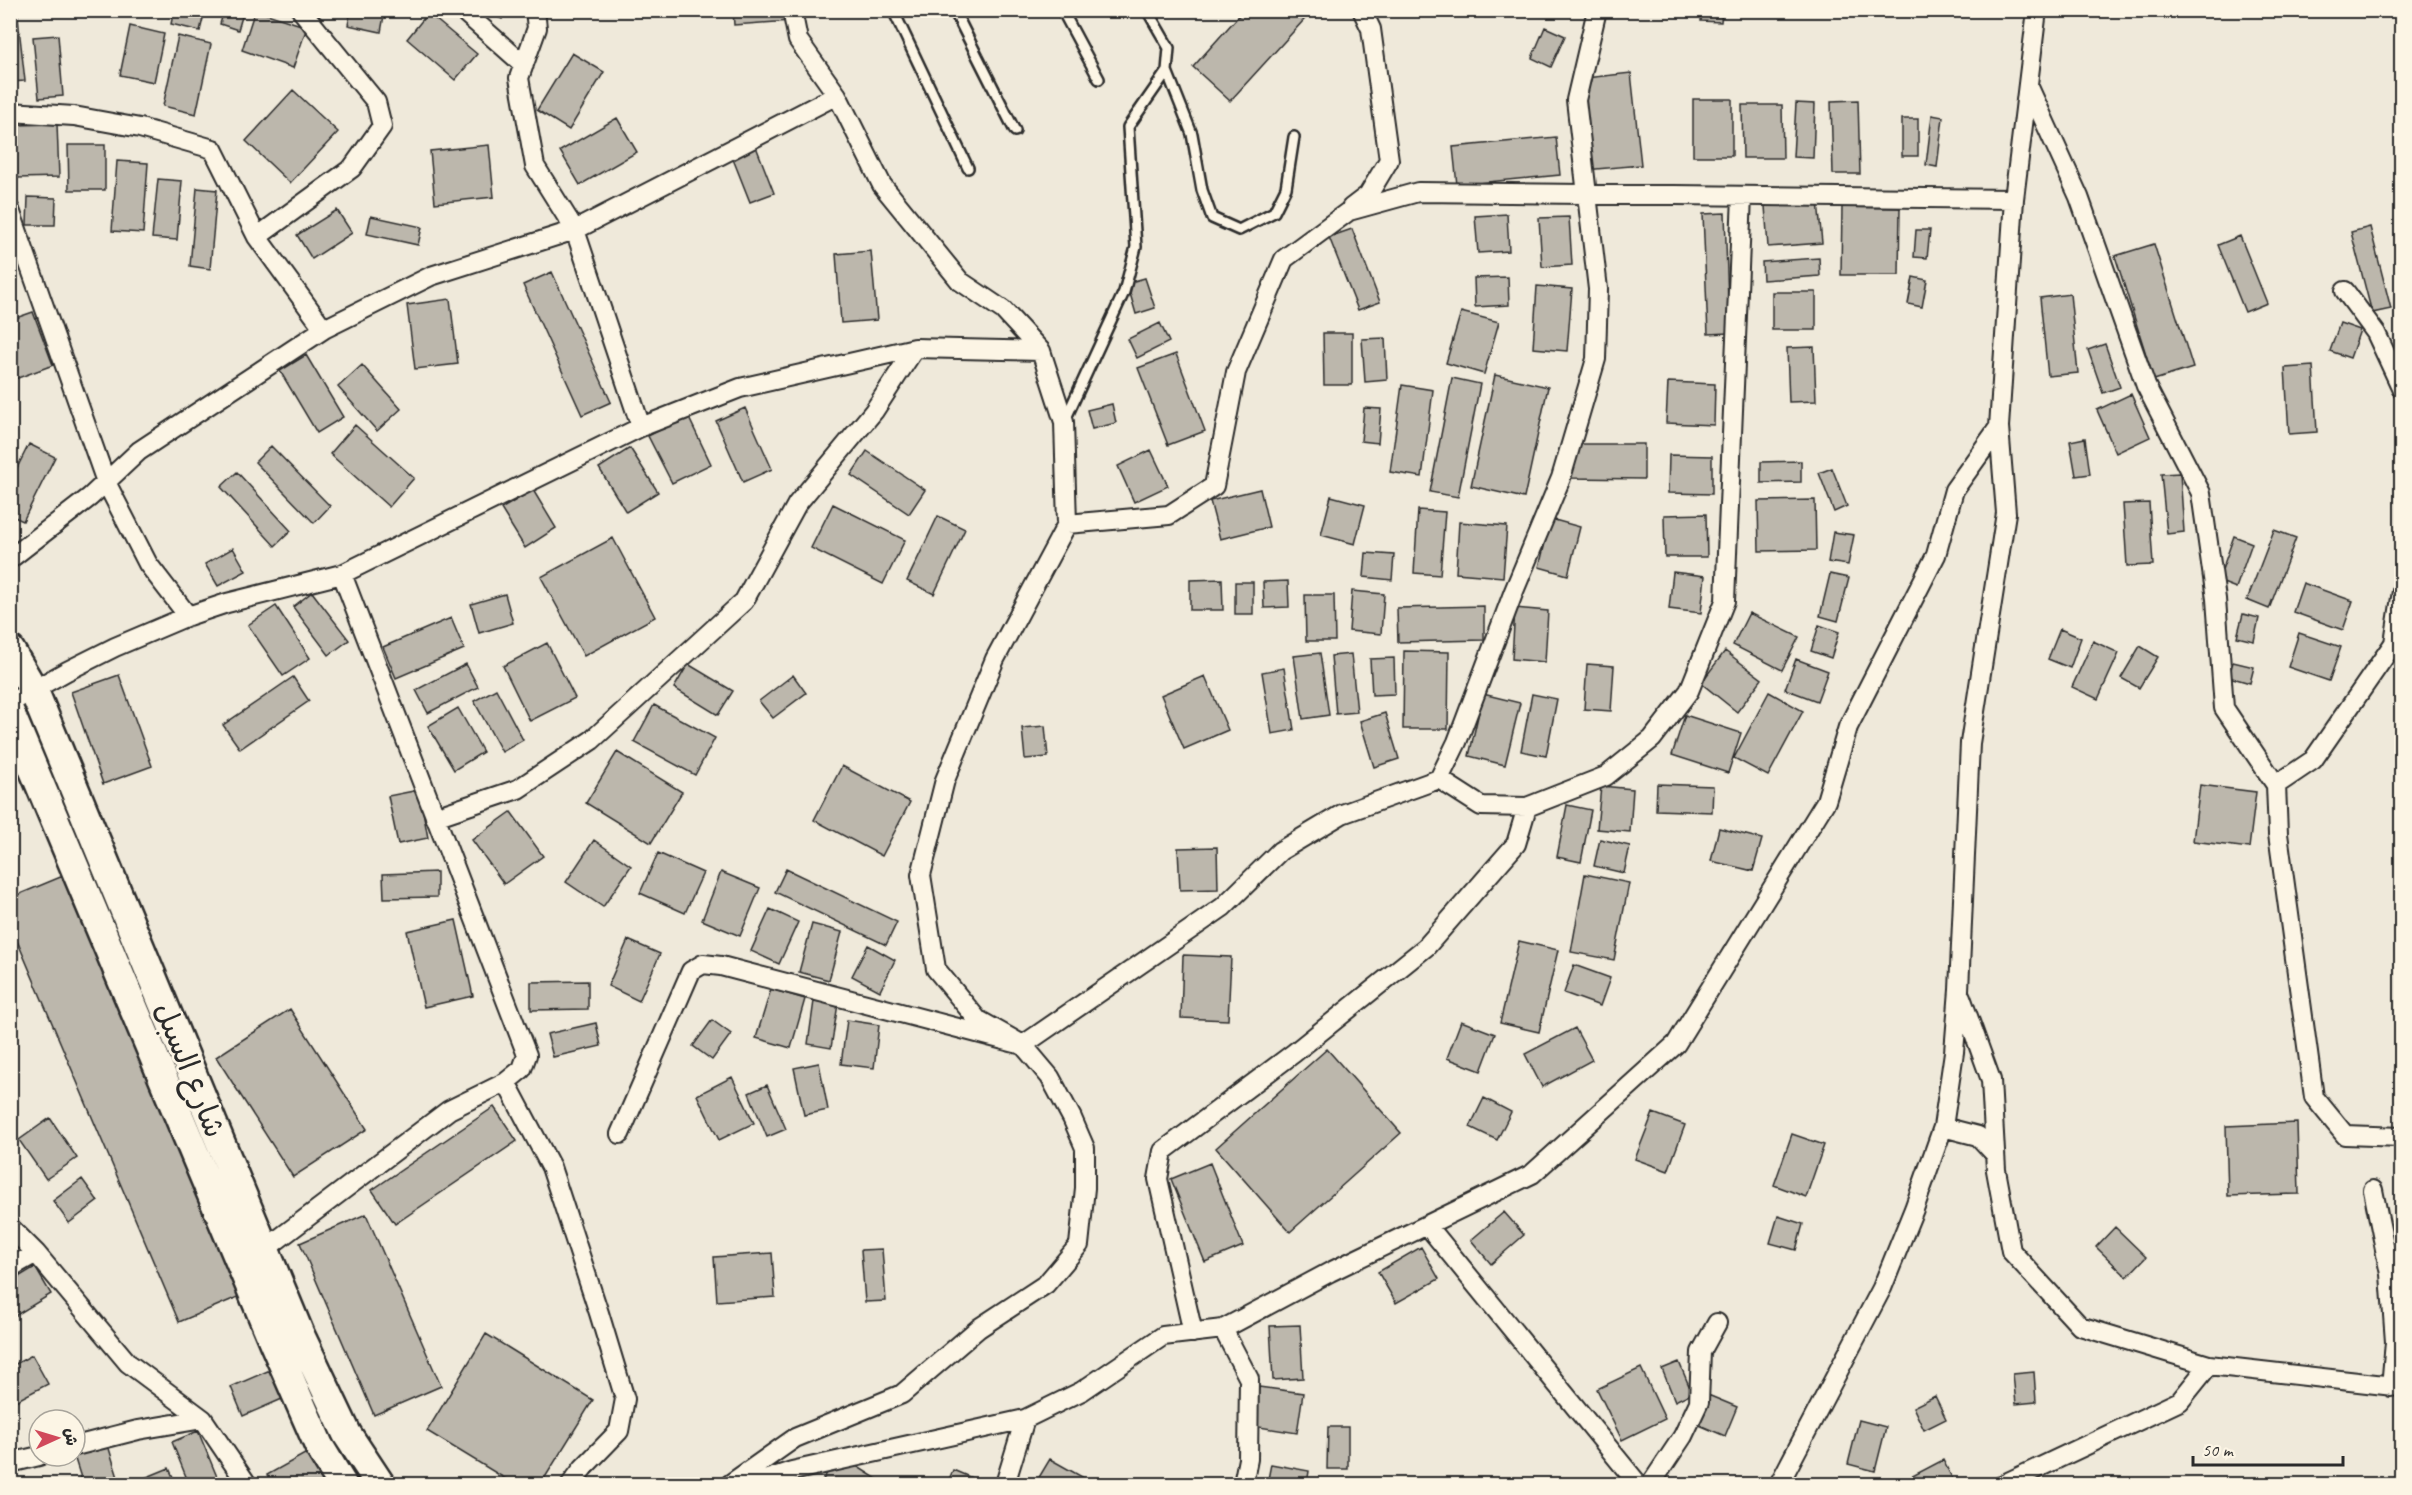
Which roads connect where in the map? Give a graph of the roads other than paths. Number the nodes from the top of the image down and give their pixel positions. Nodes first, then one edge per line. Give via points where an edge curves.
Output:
1 (301, 10) edge
2 (462, 10) edge
3 (535, 10) edge
4 (792, 10) edge
5 (893, 10) edge
6 (954, 10) edge
7 (1062, 10) edge
8 (1147, 10) edge
9 (1362, 10) edge
10 (1597, 10) edge
11 (2037, 10) edge
12 (524, 65) junction
13 (1167, 71) junction
14 (1099, 79) dead end
15 (2028, 83) junction
16 (837, 95) junction
17 (10, 112) edge
18 (1015, 131) dead end
19 (1294, 137) dead end
20 (968, 168) dead end
21 (1586, 194) junction
22 (1742, 196) junction
23 (2014, 199) junction
24 (10, 210) edge
25 (575, 230) junction
26 (257, 237) junction
27 (1284, 260) junction
28 (2345, 291) dead end
29 (324, 329) junction
30 (915, 348) junction
31 (1041, 351) junction
32 (2402, 389) edge
33 (1064, 422) junction
34 (641, 427) junction
35 (1999, 427) junction
36 (106, 482) junction
37 (1067, 524) junction
38 (10, 560) edge
39 (342, 574) junction
40 (2402, 591) edge
41 (188, 616) junction
42 (2398, 644) edge
43 (10, 650) edge
44 (22, 697) edge
45 (10, 713) edge
46 (1439, 779) junction
47 (2276, 786) junction
48 (1527, 807) junction
49 (435, 817) junction
50 (1959, 990) junction
51 (1023, 1045) junction
52 (506, 1082) junction
53 (1943, 1127) junction
54 (620, 1134) dead end
55 (2402, 1137) edge
56 (1994, 1153) junction
57 (2373, 1190) dead end
58 (1427, 1225) junction
59 (10, 1227) edge
60 (264, 1250) junction
61 (36, 1253) junction
62 (10, 1268) edge
63 (1717, 1323) dead end
64 (1223, 1329) junction
65 (1193, 1333) junction
66 (2209, 1365) junction
67 (2396, 1387) edge
68 (203, 1419) junction
69 (1025, 1419) junction
70 (87, 1443) edge
71 (27, 1459) edge
72 (10, 1463) edge
73 (784, 1480) edge
74 (247, 1485) edge
75 (342, 1485) edge
76 (380, 1485) edge
77 (571, 1485) edge
78 (730, 1485) edge
79 (753, 1485) edge
80 (1005, 1485) edge
81 (1243, 1485) edge
82 (1638, 1485) edge
83 (1651, 1485) edge
84 (1779, 1485) edge
85 (2004, 1485) edge

1 - 26 street via 376,102 382,126 352,168
2 - 12 street
3 - 12 street via 537,28
4 - 16 street via 798,40
5 - 20 lane
6 - 18 lane
7 - 14 lane
8 - 13 lane via 1169,48
9 - 27 street via 1371,30 1389,160 1368,195
10 - 21 street via 1576,100
11 - 15 street
12 - 25 street via 519,78 535,166
13 - 19 lane via 1192,134 1202,190 1212,218 1239,230 1274,212 1286,188
13 - 33 lane via 1128,127 1136,247 1124,292
15 - 23 street
15 - 47 street via 2079,197 2146,386 2202,493 2216,599 2224,708
16 - 25 street
16 - 31 street via 882,185 960,281 1003,310
17 - 26 street via 74,116 213,149
21 - 22 street
21 - 27 street via 1418,192 1349,211
21 - 46 street via 1598,289 1596,359 1561,478
22 - 23 street
22 - 48 street via 1725,601 1689,691 1652,739 1606,776
23 - 35 street
24 - 36 street
25 - 29 street via 431,276
25 - 34 street
26 - 29 street
27 - 37 street via 1236,372 1214,486 1169,515
28 - 32 street via 2376,333
29 - 36 street via 139,451
30 - 31 street
30 - 34 street via 740,388
30 - 49 street via 874,411 797,504 744,601 592,740 518,789
31 - 33 street
33 - 37 street
34 - 39 street
35 - 50 street via 2006,513 1970,743
35 - 58 street via 1954,490 1936,555 1848,727 1826,801 1676,1044 1532,1174
36 - 38 street via 48,533
36 - 41 street via 148,564
37 - 51 street via 991,670 945,780 921,875 936,969 976,1019
39 - 41 street
39 - 49 street
40 - 42 street
41 - 44 street via 115,647
42 - 47 street via 2313,760
43 - 44 main road, شارع السبل
44 - 60 main road, شارع السبل
45 - 75 main road, شارع السبل via 274,1343 319,1446
46 - 48 street via 1481,806
46 - 51 street via 1342,814 1281,850 1223,907
47 - 55 street via 2278,834 2314,1097 2345,1135
48 - 65 street via 1516,844 1426,947 1163,1151 1158,1179
49 - 52 street via 527,1055 522,1069
50 - 53 street
50 - 56 street via 1991,1080
51 - 54 street via 703,964 691,971
51 - 78 street via 1050,1077 1085,1148 1079,1245 1046,1284 979,1328 902,1394 795,1438
52 - 60 street via 449,1110
52 - 77 street via 551,1167 625,1399 619,1431
53 - 56 street via 1978,1136
53 - 84 street via 1882,1288
56 - 66 street via 2011,1251 2080,1326
57 - 67 street via 2390,1274
58 - 64 street
58 - 82 street
59 - 61 street
60 - 76 main road, شارع السبل via 347,1434
61 - 62 street
61 - 68 street via 128,1362
63 - 83 street via 1701,1352 1699,1402 1683,1436
64 - 65 street
64 - 81 street via 1249,1379 1248,1459
65 - 69 street via 1163,1336 1082,1391
66 - 67 street
66 - 85 street via 2180,1401
68 - 70 street
68 - 74 street
69 - 73 street
69 - 80 street
71 - 72 street
73 - 79 street

